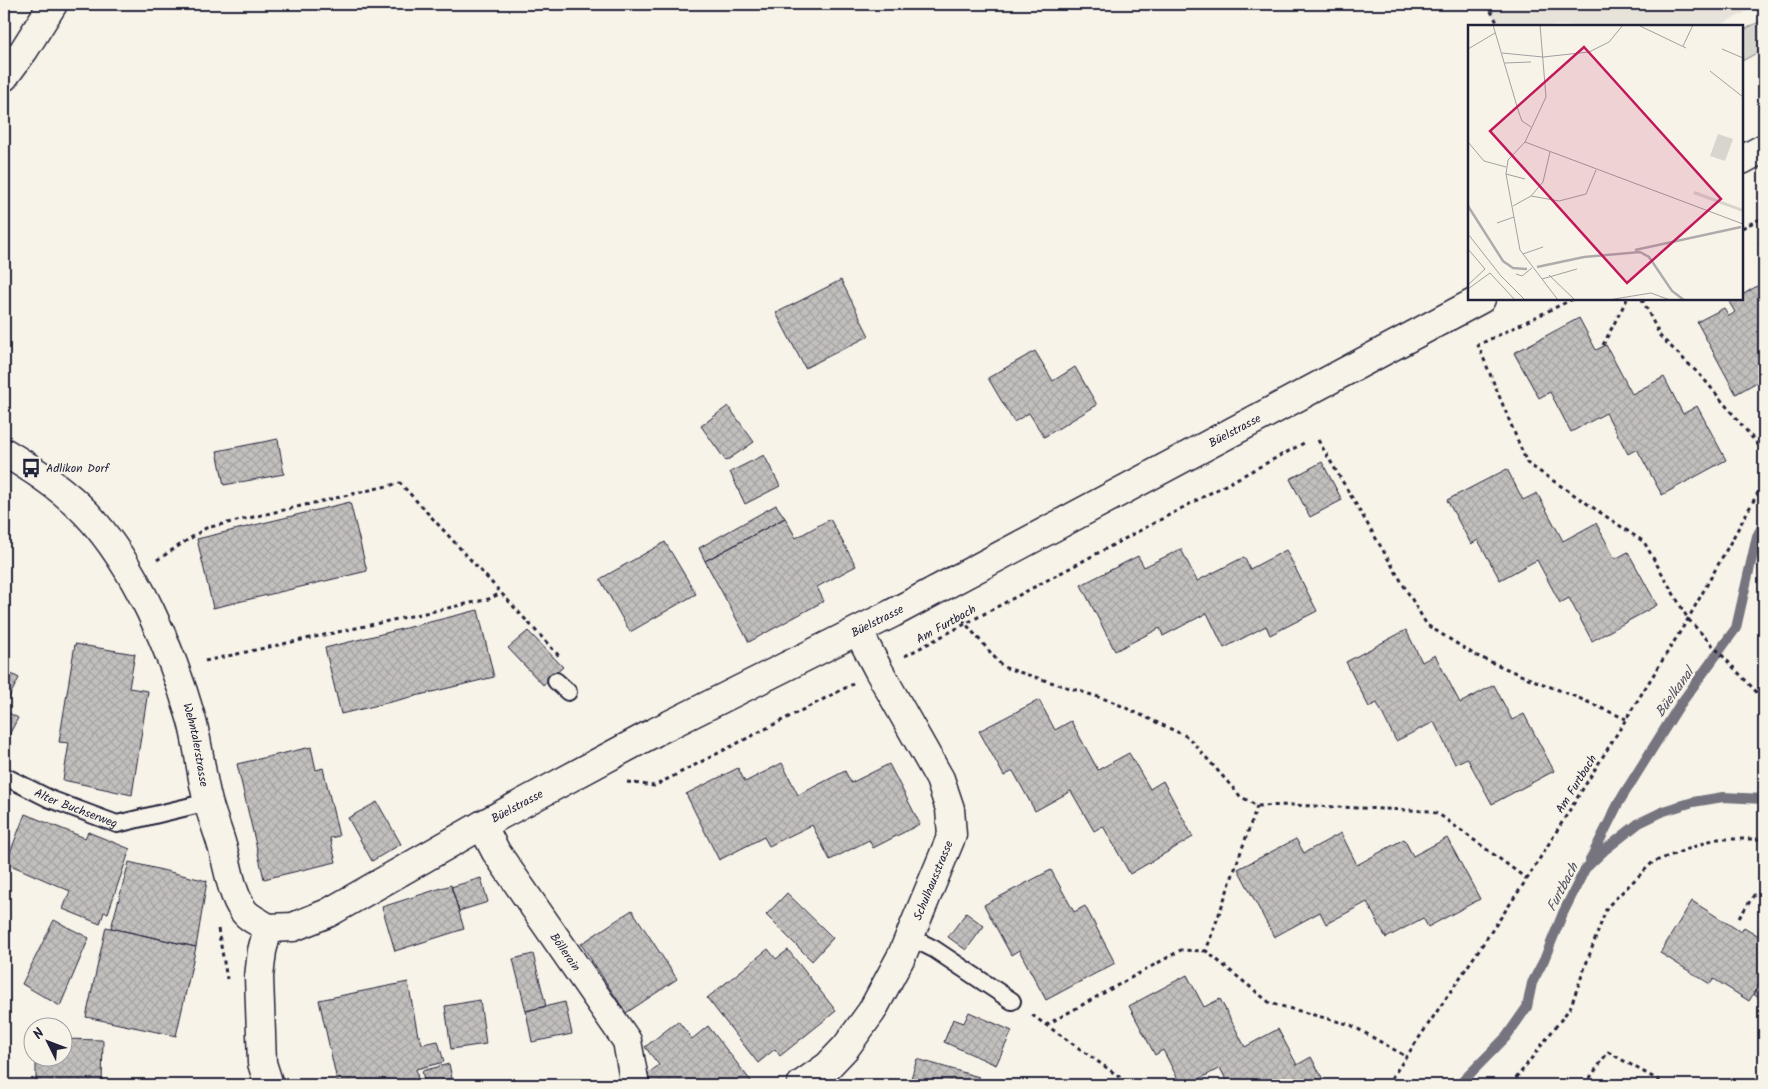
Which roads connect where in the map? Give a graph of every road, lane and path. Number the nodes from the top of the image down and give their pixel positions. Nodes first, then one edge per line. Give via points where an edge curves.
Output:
1 (53, 4) edge
2 (1486, 4) edge
3 (1497, 25) edge
4 (4, 77) edge
5 (1764, 148) edge
6 (1743, 159) edge
7 (1764, 216) edge
8 (1743, 227) edge
9 (1479, 300) edge
10 (1571, 300) edge
11 (1626, 300) edge
12 (1642, 300) edge
13 (1603, 345) dead end
14 (1318, 440) dead end
15 (1304, 443) dead end
16 (4, 452) edge
17 (1764, 452) edge
18 (1764, 482) edge
19 (150, 564) dead end
20 (943, 586) junction
21 (501, 593) junction
22 (1688, 620) junction
23 (965, 623) junction
24 (858, 631) junction
25 (560, 658) dead end
26 (197, 662) dead end
27 (879, 670) junction
28 (556, 681) dead end
29 (568, 692) dead end
30 (1764, 700) edge
31 (1626, 719) junction
32 (590, 767) junction
33 (4, 776) edge
34 (208, 802) junction
35 (1257, 806) junction
36 (482, 825) junction
37 (1764, 839) edge
38 (1527, 879) junction
39 (1764, 896) edge
40 (1739, 918) dead end
41 (217, 923) dead end
42 (268, 928) junction
43 (910, 937) junction
44 (1206, 950) junction
45 (229, 988) dead end
46 (1012, 1001) joint
47 (1046, 1024) junction
48 (1407, 1057) junction
49 (269, 1085) edge
50 (634, 1085) edge
51 (801, 1085) edge
52 (1131, 1085) edge
53 (1387, 1085) edge
54 (1511, 1085) edge
55 (1584, 1085) edge
56 (1667, 1085) edge

1 - 4 street
2 - 3 path
5 - 6 street
7 - 8 path
9 - 20 street, Büelstrasse
10 - 22 path via 1478,345 1527,463 1644,542
11 - 13 path
12 - 17 path via 1660,336 1703,378
14 - 31 path via 1427,625 1475,655
15 - 23 path, Am Furtbach
16 - 34 street, Wehntalerstrasse via 31,468 85,511 118,553 147,604 174,665 192,723
18 - 22 path, Am Furtbach
19 - 21 path via 206,528 400,483
20 - 23 path
20 - 24 street, Büelstrasse
21 - 25 path
21 - 26 path via 489,599
22 - 30 path
22 - 31 path, Am Furtbach
23 - 27 path, Am Furtbach
23 - 35 path via 1003,667 1111,701 1188,738 1240,796
24 - 27 street, Schulhausstrasse
24 - 32 street, Büelstrasse
27 - 32 path, Am Furtbach via 654,786 608,780
27 - 43 street, Schulhausstrasse via 940,779 950,809 952,834
28 - 29 lane
31 - 38 path, Am Furtbach
32 - 36 street, Büelstrasse
33 - 34 lane, Alter Buchserweg via 50,799 117,824
34 - 42 street, Wehntalerstrasse via 235,894 244,912
35 - 38 path via 1430,812 1440,815
35 - 44 path
36 - 42 street, Büelstrasse via 328,913 294,927
36 - 50 street, Böllerain via 496,852 627,1041
37 - 54 path via 1715,839 1653,862 1633,881 1607,907 1570,1008
38 - 48 path, Am Furtbach
39 - 40 path via 1754,895
41 - 45 path
42 - 49 street via 259,977 262,1063
43 - 46 lane via 934,949
43 - 51 street, Schulhausstrasse via 872,1011 846,1047 828,1066
44 - 47 path via 1181,950
44 - 48 path via 1270,1003 1351,1025
46 - 47 path
47 - 52 path
48 - 53 path, Am Furtbach
55 - 56 path via 1608,1052

